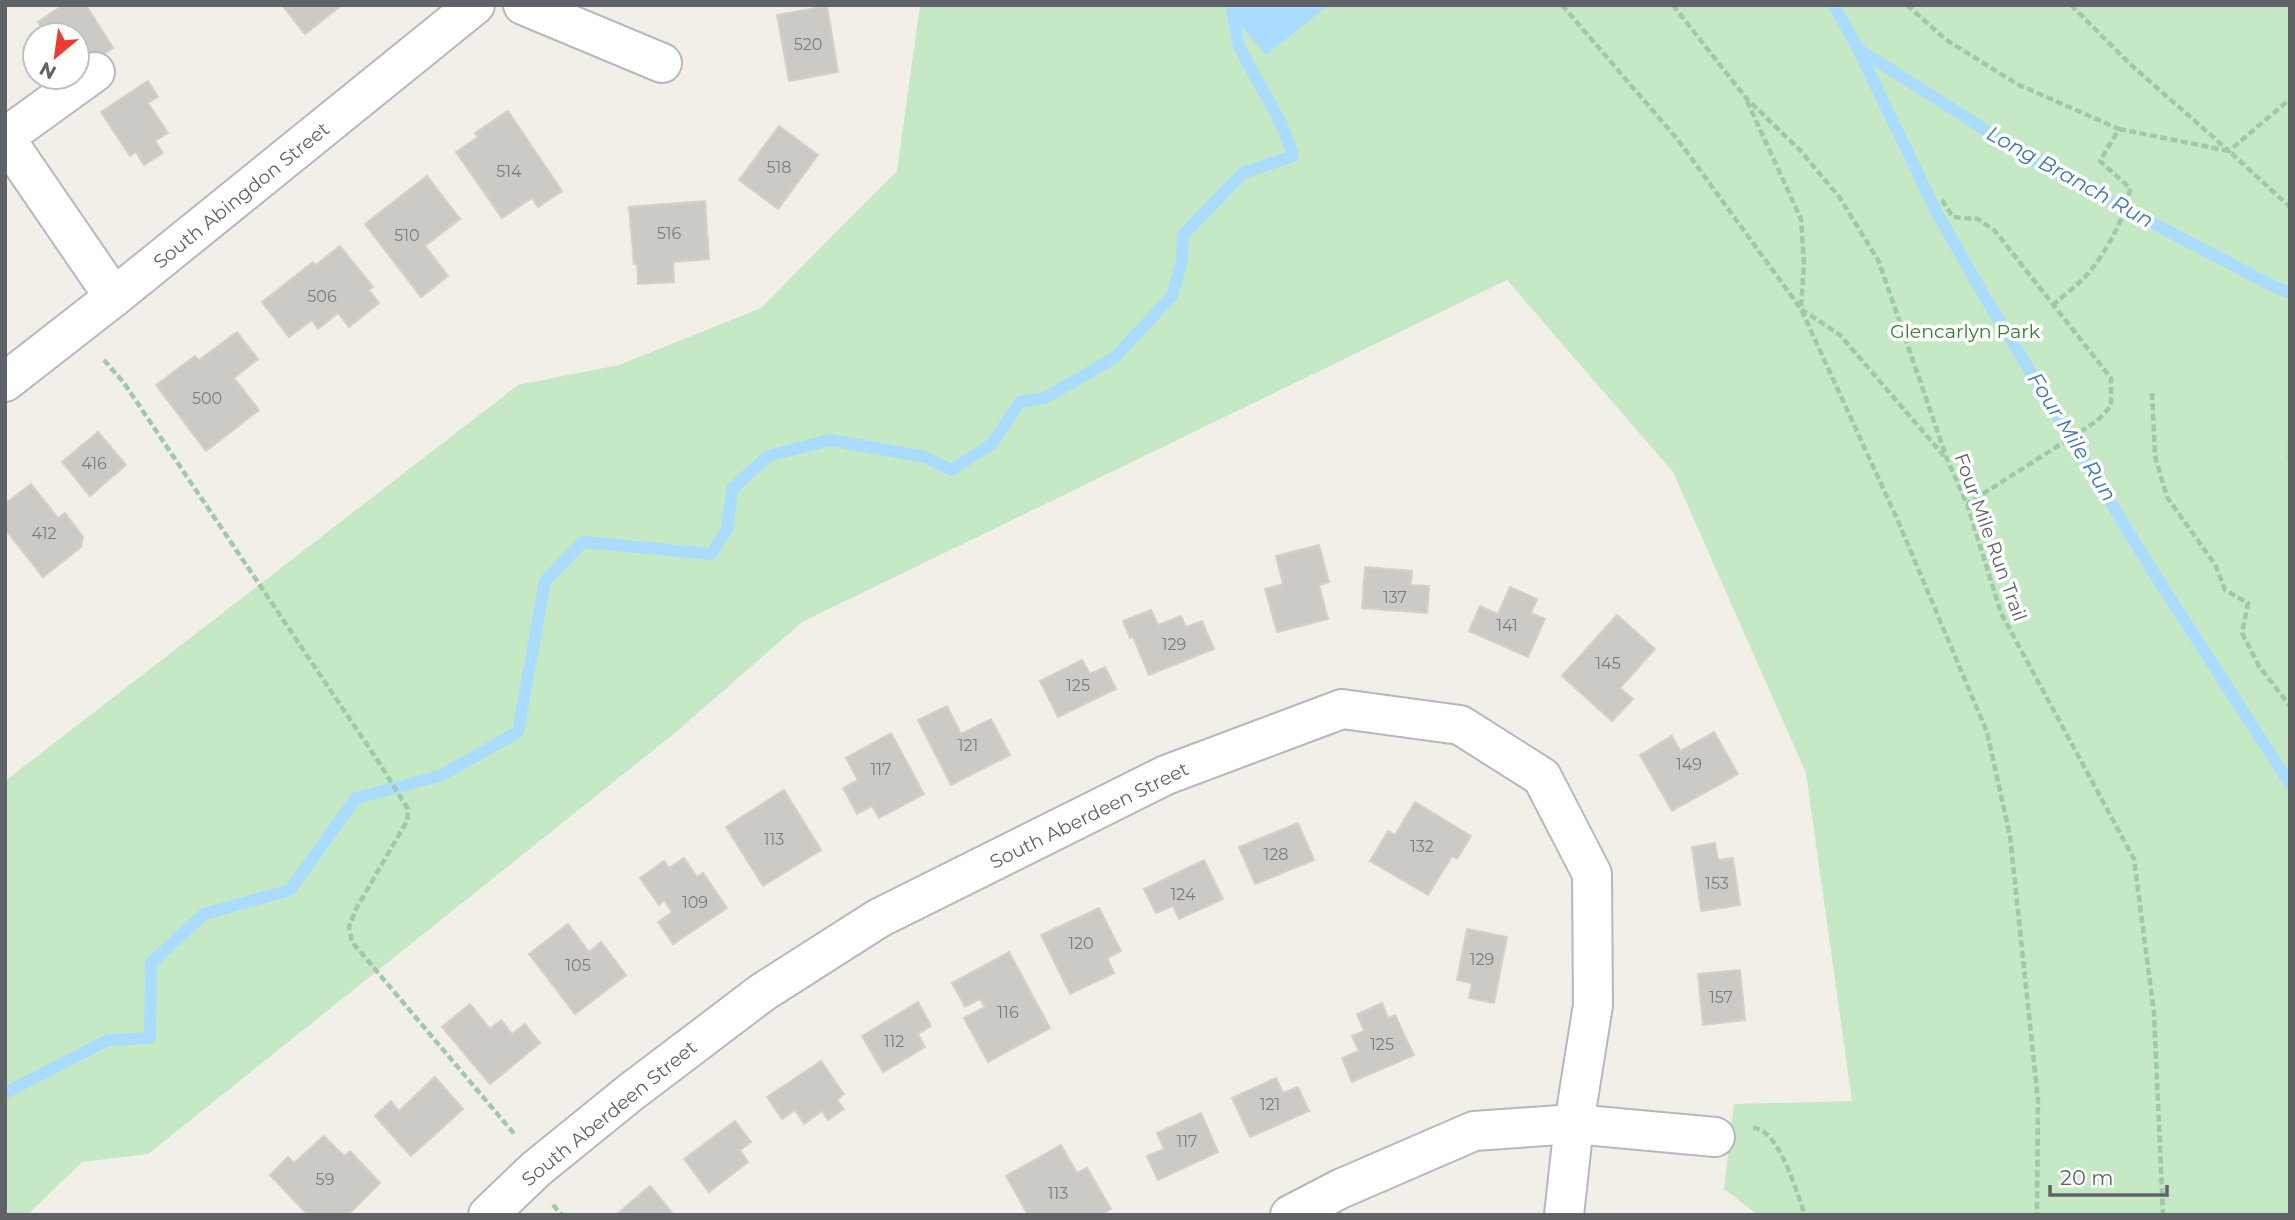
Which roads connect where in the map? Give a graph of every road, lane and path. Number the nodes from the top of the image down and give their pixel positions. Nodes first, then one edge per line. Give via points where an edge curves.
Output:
1 (475, 5) edge
2 (523, 5) edge
3 (1562, 5) edge
4 (1673, 5) edge
5 (1908, 5) edge
6 (2071, 5) edge
7 (662, 63) dead end
8 (95, 72) dead end
9 (1746, 98) junction
10 (2290, 99) edge
11 (2119, 129) junction
12 (5, 138) edge
13 (2229, 151) junction
14 (1942, 200) dead end
15 (2290, 206) edge
16 (114, 297) junction
17 (2054, 304) junction
18 (1801, 309) junction
19 (104, 360) dead end
20 (5, 382) edge
21 (2152, 393) dead end
22 (2290, 443) edge
23 (1947, 459) junction
24 (2290, 463) edge
25 (1966, 504) junction
26 (2290, 706) edge
27 (1574, 1124) junction
28 (1716, 1137) joint
29 (536, 1170) junction
30 (488, 1215) edge
31 (1290, 1215) edge
32 (1564, 1215) edge
33 (1805, 1215) edge
34 (2037, 1215) edge
35 (2163, 1215) edge

1 - 16 street, South Abingdon Street
2 - 7 street
3 - 18 path via 1678,140
4 - 9 path, Four Mile Run Trail
5 - 11 path via 1945,39 2017,84
6 - 13 path
8 - 12 street
9 - 18 path via 1801,219
9 - 23 path, Four Mile Run Trail via 1800,150 1840,198 1880,262
10 - 13 path
11 - 13 path
11 - 17 path via 2100,161 2130,188 2129,199 2106,248 2084,278
12 - 16 street
13 - 15 path
14 - 17 path via 1953,217 1978,219 1995,230
16 - 20 street, South Abingdon Street
17 - 25 path via 2111,378 2111,406 2097,421
18 - 23 path via 1840,335
18 - 34 path via 1987,732 2010,836 2034,1058
19 - 29 path via 124,383 408,809 407,821 356,909 349,927 352,942 514,1133
21 - 26 path via 2155,456 2167,497 2216,566 2225,590 2248,603 2242,633 2259,666
22 - 24 path
23 - 25 path, Four Mile Run Trail
25 - 35 path, Four Mile Run Trail via 2001,613 2134,859 2154,1013
27 - 28 street
27 - 29 street, South Aberdeen Street via 1593,1004 1592,874 1542,777 1461,725 1342,709 1166,775 879,918 763,992
27 - 31 street via 1474,1131
27 - 32 street, South Aberdeen Street
28 - 33 path via 1741,1128 1759,1128 1772,1137
29 - 30 street, South Aberdeen Street

